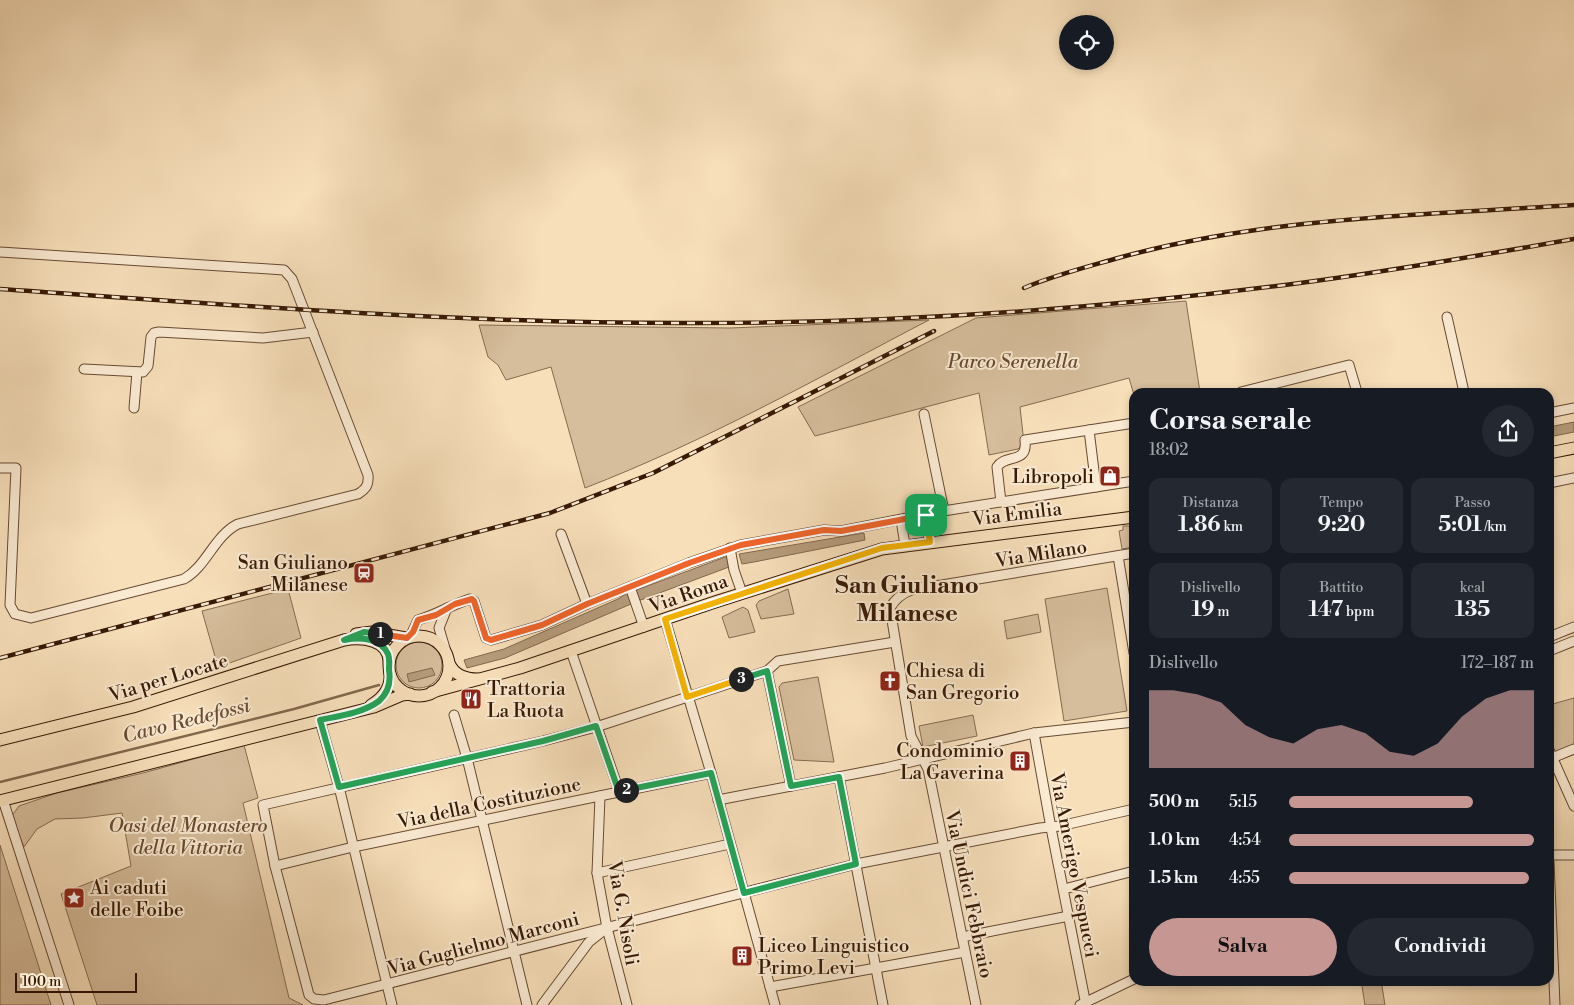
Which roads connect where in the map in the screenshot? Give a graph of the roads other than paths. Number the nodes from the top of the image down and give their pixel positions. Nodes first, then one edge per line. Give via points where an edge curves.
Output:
1 (0, 252) edge
2 (1446, 317) dead end
3 (313, 332) junction
4 (84, 368) dead end
5 (137, 372) junction
6 (1256, 388) edge
7 (1356, 388) edge
8 (1463, 388) edge
9 (134, 408) dead end
10 (1574, 408) edge
11 (1554, 412) edge
12 (924, 414) dead end
13 (1129, 424) edge
14 (1089, 430) junction
15 (1574, 448) edge
16 (1554, 452) edge
17 (0, 468) edge
18 (1574, 478) edge
19 (1129, 482) edge
20 (1554, 482) edge
21 (1096, 487) junction
22 (1001, 502) junction
23 (944, 511) junction
24 (926, 515) junction
25 (1129, 518) edge
26 (901, 520) junction
27 (561, 534) dead end
28 (930, 542) junction
29 (905, 545) junction
30 (732, 555) junction
31 (1129, 555) edge
32 (1118, 556) junction
33 (630, 589) junction
34 (905, 592) joint
35 (742, 594) junction
36 (587, 604) junction
37 (447, 608) junction
38 (1129, 616) edge
39 (665, 619) junction
40 (644, 627) junction
41 (1574, 627) edge
42 (1554, 635) edge
43 (408, 638) junction
44 (344, 640) junction
45 (1574, 641) edge
46 (895, 642) junction
47 (1554, 649) edge
48 (572, 651) junction
49 (448, 659) junction
50 (390, 669) junction
51 (767, 671) junction
52 (482, 679) junction
53 (432, 692) junction
54 (410, 694) junction
55 (687, 697) junction
56 (362, 710) junction
57 (454, 715) dead end
58 (320, 720) junction
59 (1129, 723) edge
60 (596, 726) junction
61 (1034, 733) junction
62 (0, 740) edge
63 (1574, 749) edge
64 (1554, 753) edge
65 (467, 758) junction
66 (924, 759) junction
67 (1554, 763) edge
68 (711, 773) junction
69 (839, 777) junction
70 (791, 786) junction
71 (339, 787) junction
72 (619, 792) junction
73 (600, 796) junction
74 (1, 800) edge
75 (718, 800) junction
76 (1574, 806) edge
77 (1129, 810) edge
78 (482, 821) junction
79 (1050, 828) junction
80 (730, 844) junction
81 (352, 847) junction
82 (943, 847) junction
83 (1554, 855) edge
84 (1574, 855) edge
85 (856, 864) junction
86 (275, 866) junction
87 (597, 873) junction
88 (1129, 873) edge
89 (1064, 890) junction
90 (744, 893) junction
91 (1069, 916) junction
92 (607, 928) junction
93 (962, 937) junction
94 (514, 950) junction
95 (965, 952) junction
96 (876, 968) junction
97 (1129, 981) edge
98 (1554, 981) edge
99 (387, 985) junction
100 (770, 987) junction
101 (68, 1005) edge
102 (392, 1005) edge
103 (528, 1005) edge
104 (542, 1005) edge
105 (627, 1005) edge
106 (775, 1005) edge
107 (882, 1005) edge
108 (976, 1005) edge
109 (1084, 1005) edge
110 (1555, 1005) edge

1 - 3 street via 282,269 292,279
2 - 8 street
3 - 5 street via 266,338 154,333 147,369
3 - 17 street via 368,475 366,488 358,494 231,528 196,570 184,579 48,615 31,618 15,614 10,603 16,468
4 - 5 street
5 - 9 street
6 - 7 street via 1349,364
10 - 11 street
12 - 23 street
13 - 14 street
14 - 21 street
14 - 22 street via 1025,440 1026,449 1021,456 999,463 997,467
15 - 16 main road
18 - 20 street
19 - 21 street
21 - 22 street
22 - 23 street
23 - 24 street
24 - 26 street
24 - 28 street
25 - 28 main road, Via Emilia
26 - 29 street
26 - 30 street via 841,531 824,530
27 - 36 street
28 - 29 main road, Via Emilia
29 - 35 main road, Via Roma via 882,548
30 - 33 street
30 - 35 street
31 - 32 street, Via Milano
32 - 34 street, Via Milano
32 - 38 street
33 - 36 street
33 - 40 street
34 - 46 street, Via Undici Febbraio via 894,600 890,608
35 - 39 main road, Via Roma
36 - 37 street via 542,625 489,640 473,600
37 - 43 street via 418,620
37 - 49 street via 439,628
39 - 40 main road, Via Roma
39 - 55 street
40 - 48 main road, Via Roma
41 - 42 street
43 - 44 main road, Via per Locate via 368,632
43 - 49 main road via 432,639 441,646
43 - 50 main road via 394,649
44 - 50 main road, Via per Locate via 362,638 374,641 386,650
44 - 62 main road, Via per Locate via 134,707
45 - 47 street
46 - 51 street via 778,661
46 - 66 street, Via Undici Febbraio via 911,736
48 - 52 main road, Via Roma
48 - 60 street
49 - 52 main road via 453,670 463,677
49 - 53 main road via 445,680
50 - 54 main road via 398,687
50 - 56 main road via 388,686 382,697
51 - 55 street
51 - 70 street
52 - 53 main road, Via Roma
53 - 54 main road via 422,696
54 - 56 main road
55 - 60 street
55 - 68 street
56 - 58 main road
57 - 65 street
58 - 71 street
58 - 74 main road
59 - 61 street
60 - 65 street
60 - 72 street
61 - 66 street
61 - 79 street, Via Amerigo Vespucci
63 - 64 street
65 - 71 street
65 - 78 street
66 - 69 street
66 - 82 street, Via Undici Febbraio
67 - 76 street
68 - 72 street, Via della Costituzione
68 - 75 street
69 - 70 street
69 - 85 street
70 - 75 street
71 - 81 street
71 - 86 street, Via Guglielmo Marconi via 263,805
72 - 73 street, Via della Costituzione
73 - 78 street, Via della Costituzione
73 - 87 street, Via G. Nisoli
74 - 101 street
75 - 80 street
77 - 79 street, Via Guglielmo Marconi
78 - 81 street, Via della Costituzione
78 - 94 street
79 - 82 street, Via Guglielmo Marconi
79 - 89 street, Via Amerigo Vespucci
80 - 87 street
80 - 90 street
81 - 86 street, Via della Costituzione
81 - 99 street
82 - 85 street, Via Guglielmo Marconi
82 - 93 street, Via Undici Febbraio
83 - 84 street
85 - 90 street, Via Guglielmo Marconi
85 - 96 street
86 - 99 street, Via Guglielmo Marconi via 311,997 324,1000
87 - 92 street, Via G. Nisoli
88 - 89 street
89 - 91 street, Via Amerigo Vespucci
90 - 92 street, Via Guglielmo Marconi
90 - 100 street
91 - 93 street
91 - 109 street, Via Amerigo Vespucci
92 - 94 street, Via Guglielmo Marconi
92 - 104 street via 590,942
92 - 105 street, Via G. Nisoli
93 - 95 street, Via Undici Febbraio
94 - 99 street, Via Guglielmo Marconi
94 - 103 street
95 - 96 street
95 - 108 street, Via Undici Febbraio
96 - 100 street
96 - 107 street
97 - 109 street
98 - 110 street
99 - 102 street
100 - 106 street

